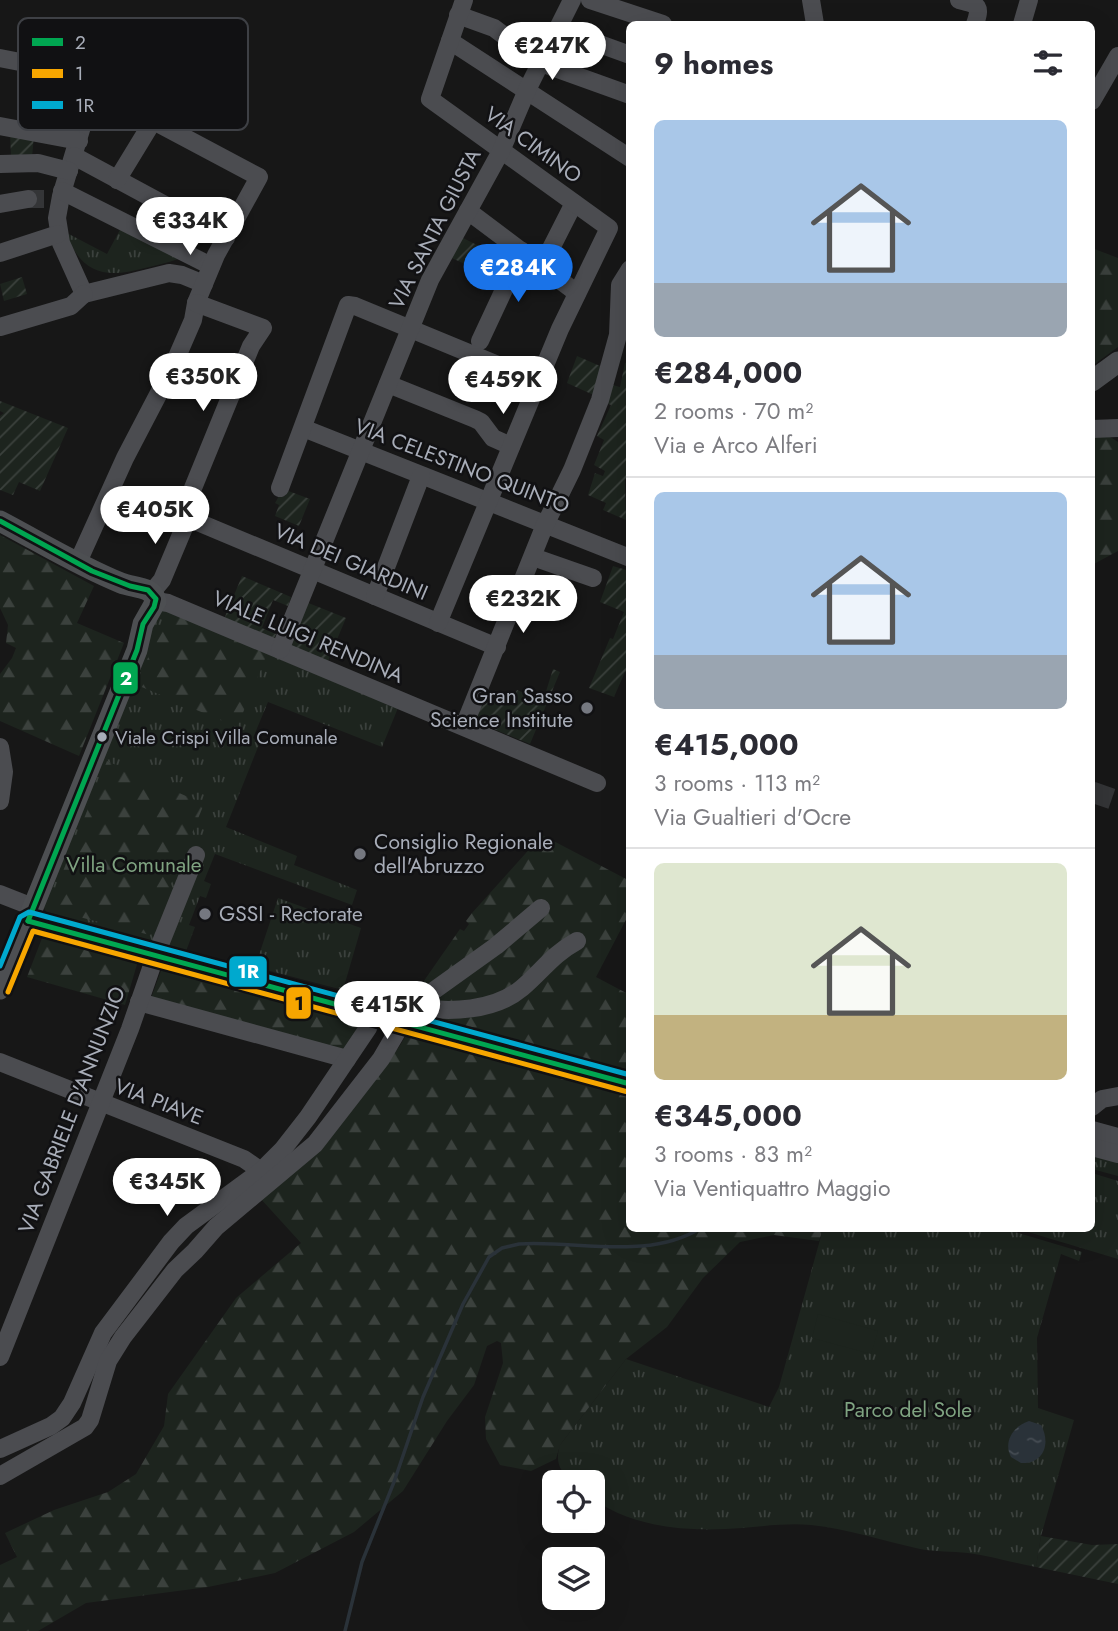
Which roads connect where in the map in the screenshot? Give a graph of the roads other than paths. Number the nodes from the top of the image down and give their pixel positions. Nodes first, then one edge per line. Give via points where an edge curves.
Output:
1 (572, 0) edge
2 (590, 0) edge
3 (811, 0) edge
4 (959, 0) edge
5 (1029, 0) edge
6 (461, 8) edge
7 (654, 21) edge
8 (814, 21) edge
9 (976, 21) edge
10 (1023, 21) edge
11 (558, 29) junction
12 (450, 41) junction
13 (626, 54) edge
14 (1118, 56) edge
15 (0, 58) edge
16 (541, 62) junction
17 (18, 64) edge
18 (527, 90) junction
19 (626, 94) edge
20 (1095, 97) edge
21 (0, 126) edge
22 (86, 130) edge
23 (148, 130) edge
24 (170, 130) edge
25 (501, 151) junction
26 (626, 155) edge
27 (74, 156) junction
28 (0, 164) edge
29 (117, 180) junction
30 (49, 198) junction
31 (574, 203) junction
32 (0, 204) edge
33 (468, 211) junction
34 (58, 232) junction
35 (226, 238) junction
36 (522, 251) junction
37 (0, 253) edge
38 (211, 266) junction
39 (542, 266) junction
40 (626, 276) edge
41 (204, 284) junction
42 (577, 293) junction
43 (84, 294) junction
44 (196, 303) junction
45 (0, 327) edge
46 (410, 329) junction
47 (476, 350) junction
48 (1118, 362) edge
49 (173, 366) junction
50 (1095, 379) edge
51 (539, 382) junction
52 (388, 384) junction
53 (232, 391) junction
54 (303, 428) junction
55 (1118, 428) edge
56 (1095, 429) edge
57 (511, 446) junction
58 (360, 451) junction
59 (421, 476) junction
60 (280, 488) dead end
61 (487, 501) junction
62 (188, 518) junction
63 (0, 521) edge
64 (547, 524) junction
65 (533, 556) junction
66 (626, 556) edge
67 (78, 562) junction
68 (312, 570) junction
69 (593, 578) dead end
70 (375, 596) junction
71 (144, 606) junction
72 (438, 622) junction
73 (497, 648) junction
74 (280, 650) junction
75 (464, 726) junction
76 (0, 747) edge
77 (597, 783) dead end
78 (0, 801) edge
79 (196, 855) dead end
80 (0, 894) edge
81 (541, 908) dead end
82 (30, 914) junction
83 (577, 941) dead end
84 (155, 957) junction
85 (0, 989) edge
86 (139, 1002) junction
87 (373, 1016) junction
88 (408, 1018) junction
89 (347, 1059) junction
90 (0, 1062) edge
91 (626, 1083) edge
92 (1118, 1096) edge
93 (100, 1104) junction
94 (1095, 1105) edge
95 (1095, 1131) edge
96 (1118, 1137) edge
97 (1095, 1148) edge
98 (1118, 1154) edge
99 (261, 1171) junction
100 (0, 1357) edge
101 (0, 1449) edge
102 (0, 1476) edge

1 - 11 street, VIA SANTA GIUSTA
2 - 7 street
3 - 8 street
4 - 9 street via 978,7
5 - 10 street
6 - 12 street
6 - 16 street
11 - 13 street
11 - 16 street, VIA SANTA GIUSTA
12 - 18 street
12 - 25 street, VIA CIMINO via 430,99
14 - 20 street
15 - 17 street
16 - 18 street, VIA SANTA GIUSTA
16 - 19 street
18 - 25 street, VIA SANTA GIUSTA
18 - 26 street
21 - 27 street
22 - 27 street
23 - 29 street
24 - 35 street via 259,177
25 - 31 street, VIA CIMINO
25 - 33 street, VIA SANTA GIUSTA
27 - 28 street
27 - 29 street
27 - 30 street
29 - 35 street
30 - 32 street
30 - 34 street
30 - 38 street
31 - 39 street
31 - 42 street, VIA CIMINO via 609,228
33 - 36 street
33 - 46 street, VIA SANTA GIUSTA
34 - 37 street
34 - 43 street
35 - 38 street
36 - 39 street
36 - 47 street
38 - 41 street
39 - 42 street
40 - 64 street via 620,286 618,335 606,383
41 - 43 street via 169,273
41 - 44 street
42 - 51 street
43 - 45 street via 71,306
44 - 49 street
44 - 53 street via 262,328
46 - 47 street
46 - 52 street, VIA SANTA GIUSTA
46 - 54 street via 348,305
47 - 51 street
48 - 50 main road
49 - 53 street
49 - 67 street
51 - 57 street
52 - 57 street via 481,422 493,438
52 - 58 street, VIA SANTA GIUSTA
53 - 62 street via 193,488
54 - 58 street, VIA CELESTINO QUINTO
54 - 60 street
55 - 56 street
57 - 61 street
58 - 59 street, VIA CELESTINO QUINTO
58 - 68 street, VIA SANTA GIUSTA
59 - 61 street, VIA CELESTINO QUINTO
59 - 70 street
61 - 64 street, VIA CELESTINO QUINTO
61 - 72 street
62 - 68 street, VIA DEI GIARDINI
62 - 71 street via 162,580
63 - 67 main road
64 - 65 street
64 - 66 street, VIA CELESTINO QUINTO
65 - 69 street
65 - 73 street
67 - 71 main road
68 - 70 street, VIA DEI GIARDINI
68 - 74 street, VIA SANTA GIUSTA
70 - 72 street, VIA DEI GIARDINI
71 - 74 street, VIALE LUIGI RENDINA via 168,603
71 - 82 main road via 137,650
72 - 73 street, VIA DEI GIARDINI
73 - 75 street
74 - 75 street, VIALE LUIGI RENDINA
75 - 77 street, VIALE LUIGI RENDINA
76 - 78 street via 4,772
79 - 84 street, VIA GABRIELE D'ANNUNZIO
80 - 82 street
81 - 88 street via 429,994
82 - 84 main road
82 - 85 main road
83 - 88 street via 502,1000
84 - 86 street, VIA GABRIELE D'ANNUNZIO
84 - 87 main road
86 - 89 street
86 - 93 street, VIA GABRIELE D'ANNUNZIO
87 - 88 main road
87 - 89 street
88 - 91 main road
88 - 102 street via 315,1144 217,1226 122,1336 108,1361 85,1427
89 - 99 street via 300,1129
90 - 93 street, VIA PIAVE
92 - 94 street
93 - 99 street, VIA PIAVE via 244,1159
93 - 100 street, VIA GABRIELE D'ANNUNZIO
95 - 96 street
97 - 98 street
99 - 101 street via 171,1242 103,1334 62,1418

